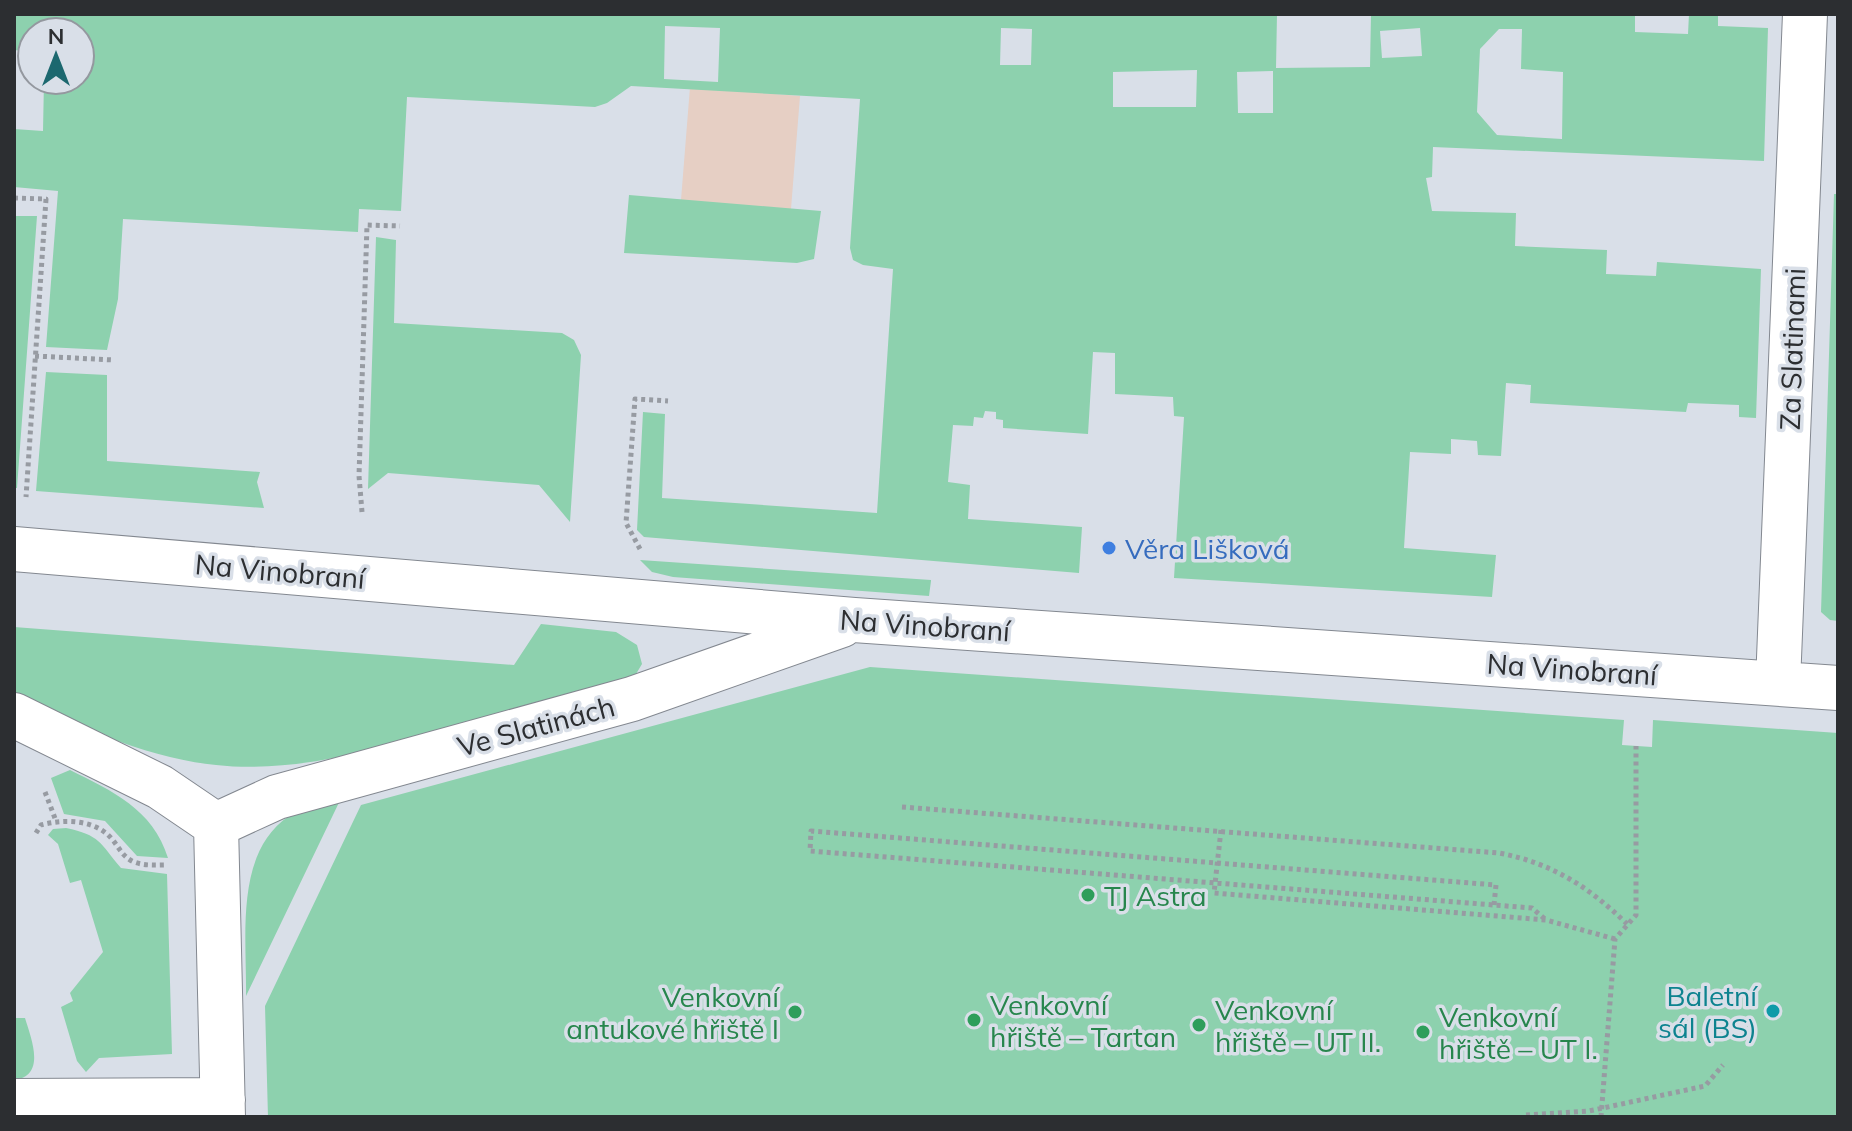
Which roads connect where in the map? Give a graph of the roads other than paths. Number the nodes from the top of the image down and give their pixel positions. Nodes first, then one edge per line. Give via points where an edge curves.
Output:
1 (1805, 14) edge
2 (14, 549) edge
3 (854, 620) junction
4 (1778, 683) junction
5 (1838, 688) edge
6 (14, 715) edge
7 (216, 825) junction
8 (14, 1101) edge
9 (223, 1108) edge

1 - 4 street, Za Slatinami
2 - 3 street, Na Vinobraní
3 - 4 street, Na Vinobraní
3 - 7 street, Ve Slatinách via 632,699 277,797
4 - 5 street, Na Vinobraní
6 - 7 street via 160,787
7 - 9 street
8 - 9 street

